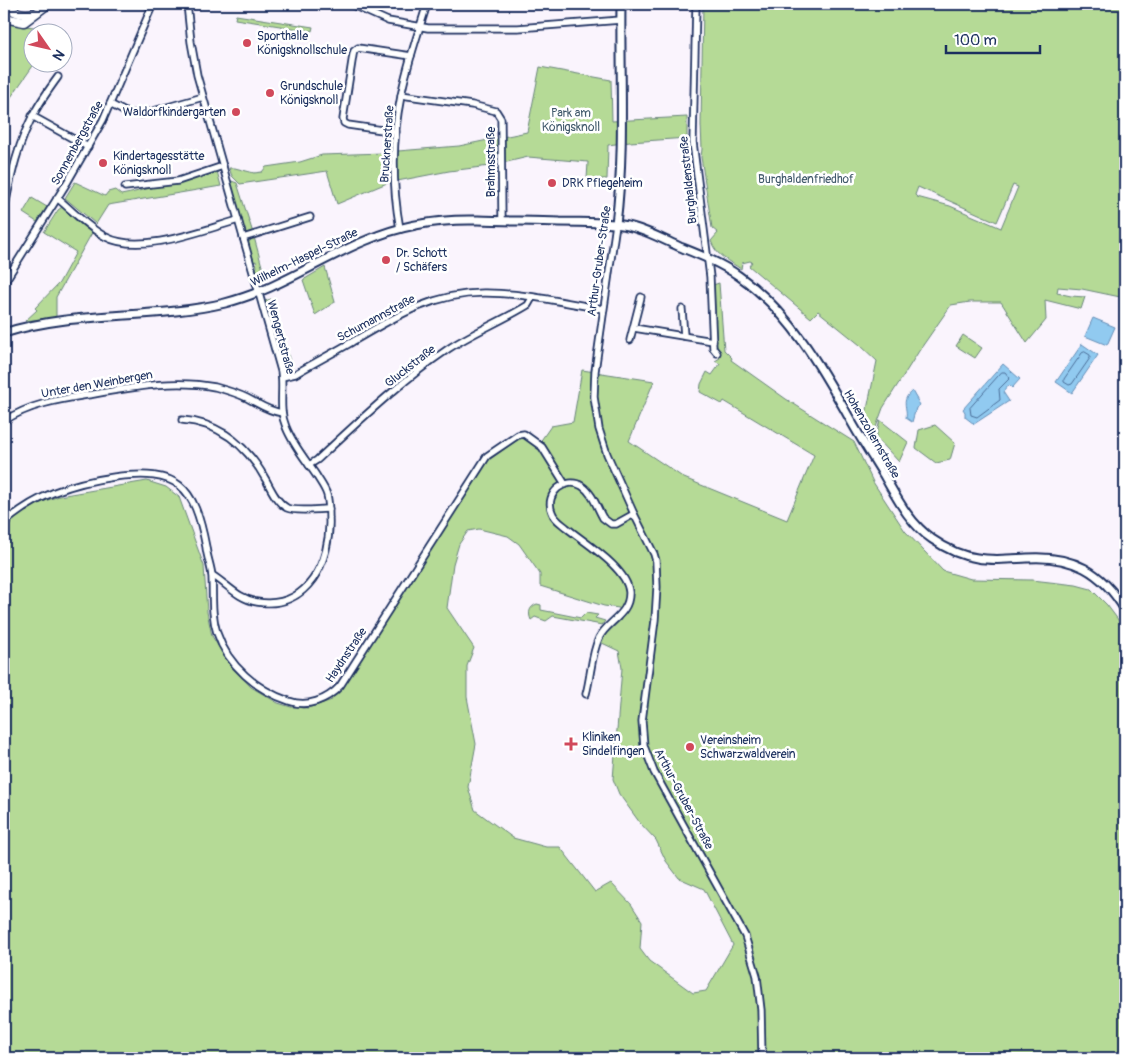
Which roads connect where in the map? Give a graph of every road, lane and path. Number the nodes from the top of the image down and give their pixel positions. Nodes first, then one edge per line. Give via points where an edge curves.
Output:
1 (48, 4) edge
2 (152, 4) edge
3 (187, 4) edge
4 (350, 4) edge
5 (427, 4) edge
6 (621, 4) edge
7 (696, 4) edge
8 (4, 6) edge
9 (39, 11) junction
10 (4, 18) edge
11 (620, 20) junction
12 (420, 27) junction
13 (411, 56) junction
14 (58, 78) dead end
15 (401, 95) junction
16 (203, 97) junction
17 (110, 104) junction
18 (32, 116) junction
19 (396, 132) junction
20 (88, 147) junction
21 (223, 166) junction
22 (124, 187) dead end
23 (57, 198) junction
24 (4, 211) edge
25 (310, 217) dead end
26 (238, 220) junction
27 (502, 220) junction
28 (616, 224) junction
29 (400, 229) junction
30 (243, 238) junction
31 (706, 258) junction
32 (5, 279) edge
33 (259, 293) junction
34 (641, 297) dead end
35 (532, 298) junction
36 (603, 309) junction
37 (682, 309) dead end
38 (634, 328) junction
39 (4, 333) edge
40 (684, 336) junction
41 (630, 340) dead end
42 (713, 341) junction
43 (717, 353) dead end
44 (282, 377) junction
45 (282, 412) junction
46 (182, 420) dead end
47 (4, 421) edge
48 (309, 465) junction
49 (565, 484) junction
50 (329, 509) junction
51 (634, 514) junction
52 (4, 523) edge
53 (212, 576) junction
54 (1125, 610) edge
55 (586, 694) dead end
56 (762, 1058) edge

1 - 9 main road
2 - 17 street, Sonnenbergstraße
3 - 16 street, Wengertstraße via 192,49
4 - 12 street via 388,20
5 - 12 street, Brucknerstraße
6 - 11 street, Arthur-Gruber-Straße
7 - 31 street, Burghaldenstraße via 693,142
8 - 9 main road via 22,14
9 - 10 main road via 24,22
11 - 12 street via 518,28
11 - 28 street, Arthur-Gruber-Straße
12 - 13 street, Brucknerstraße
13 - 15 street, Brucknerstraße
13 - 19 street via 358,48 352,55 344,123
14 - 18 street
15 - 19 street, Brucknerstraße
15 - 27 street, Brahmsstraße via 472,105 499,114
16 - 17 street via 143,114 127,113
16 - 21 street, Wengertstraße
17 - 20 street, Sonnenbergstraße
18 - 20 street
18 - 24 street via 19,146
19 - 29 street, Brucknerstraße via 395,194
20 - 23 street, Sonnenbergstraße
21 - 22 street via 178,181
21 - 26 street, Wengertstraße
23 - 26 street via 100,234 127,243 166,240
23 - 32 street, Sonnenbergstraße
25 - 30 street
26 - 30 street, Wengertstraße
27 - 28 street, Wilhelm-Haspel-Straße
27 - 29 street, Wilhelm-Haspel-Straße via 462,220
28 - 31 street, Hohenzollernstraße via 629,226
28 - 36 street, Arthur-Gruber-Straße
29 - 33 street, Wilhelm-Haspel-Straße via 368,239
30 - 33 street, Wengertstraße
31 - 42 street, Burghaldenstraße
31 - 54 street, Hohenzollernstraße via 738,275 788,320 824,374 901,506 922,532 941,545 976,558 1042,558 1078,564 1106,584
33 - 39 street, Wilhelm-Haspel-Straße via 198,308 40,324
33 - 44 street, Wengertstraße
34 - 38 street
35 - 36 street, Schumannstraße
35 - 44 street, Schumannstraße via 477,293 422,304 295,374
35 - 48 street, Gluckstraße via 528,305 476,332 419,371
36 - 51 street, Arthur-Gruber-Straße via 595,371 596,414 607,454
37 - 40 street
38 - 40 street
38 - 41 street
40 - 42 street
42 - 43 street, Burghaldenstraße
44 - 45 street, Wengertstraße
45 - 47 street, Unter den Weinbergen via 274,412 236,393 196,384 173,383 148,384 56,401 30,407
45 - 48 street, Wengertstraße via 291,438
46 - 50 street via 217,428 233,440 258,465 286,508
48 - 50 street, Wengertstraße via 327,494
49 - 51 street via 577,484 587,490 603,518 611,524
49 - 53 street, Haydnstraße via 542,447 524,434 518,434 490,453 340,686 315,702 299,704 283,700 242,673 218,635 212,609
49 - 55 street via 551,498 554,517 614,566 629,590 624,612 597,643
50 - 53 street, Wengertstraße via 329,538 324,557 310,583 294,596 274,602 248,600
51 - 56 street, Arthur-Gruber-Straße via 654,554 657,571 651,658 642,722 644,746 654,772 745,936 757,976
52 - 53 street, Haydnstraße via 32,502 64,487 116,477 159,476 178,484 190,495 202,526

